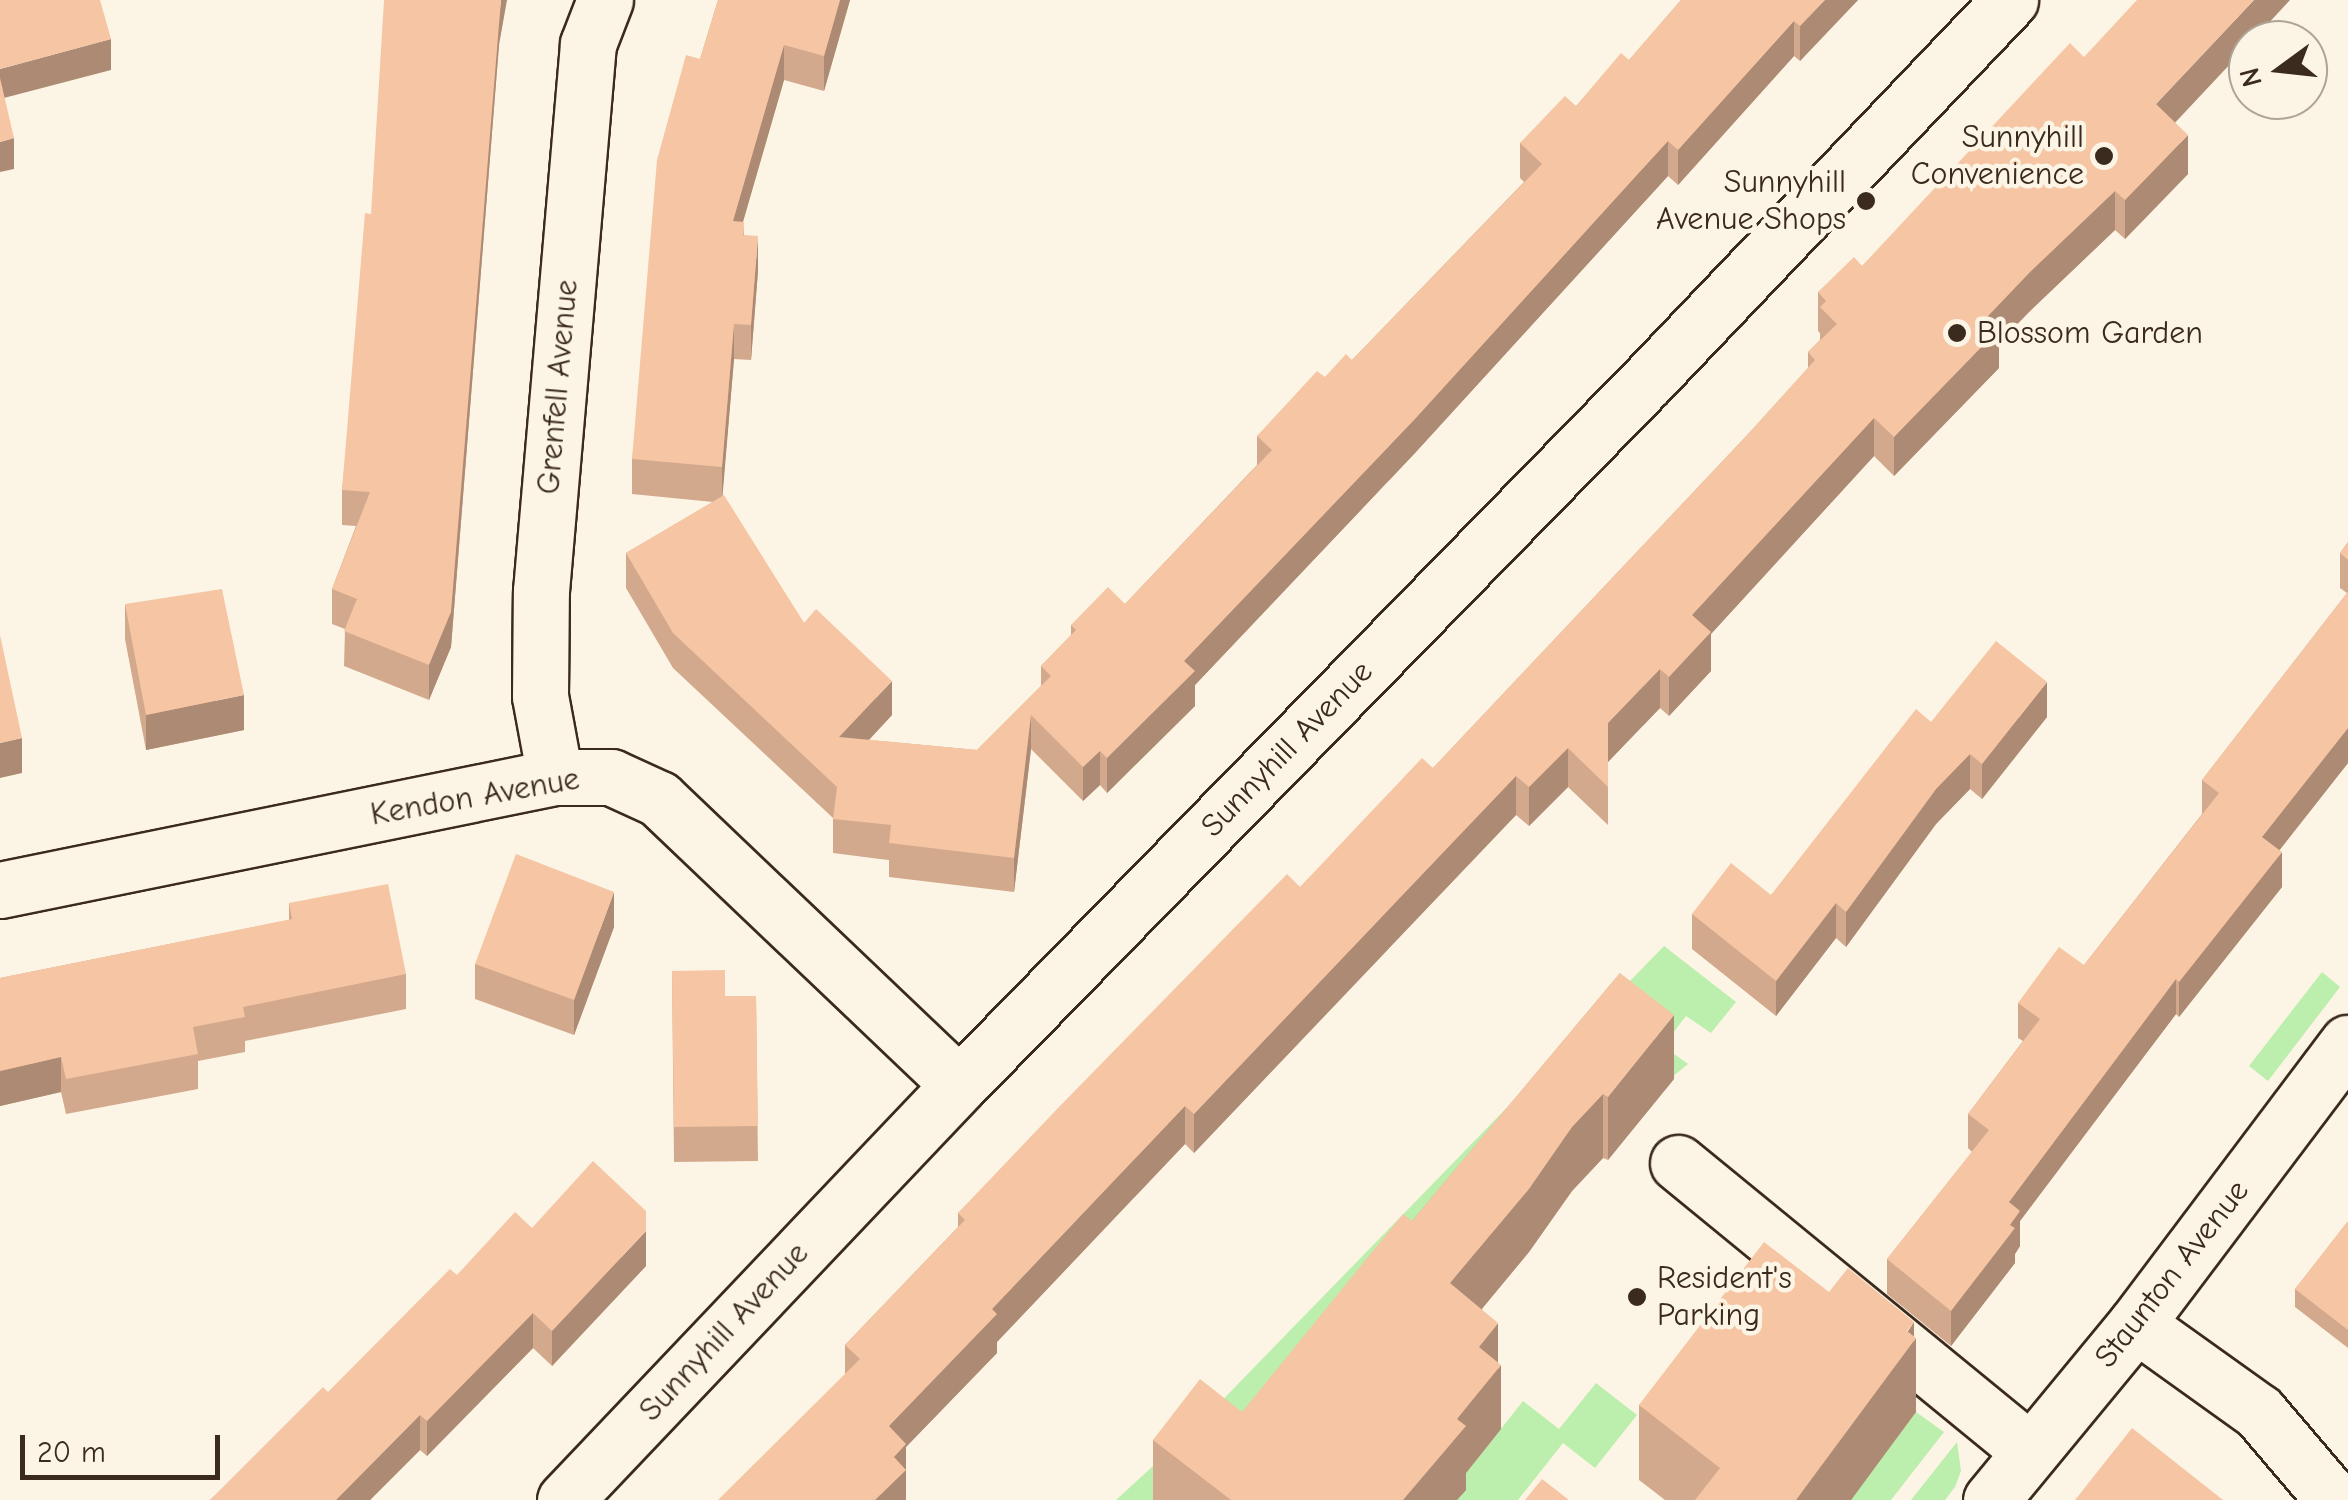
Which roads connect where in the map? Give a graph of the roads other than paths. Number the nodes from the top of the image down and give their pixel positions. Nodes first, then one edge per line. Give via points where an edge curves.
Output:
1 (605, 0) edge
2 (2010, 0) edge
3 (555, 777) junction
4 (0, 890) edge
5 (2348, 1043) edge
6 (959, 1085) junction
7 (1678, 1163) dead end
8 (2136, 1324) junction
9 (2030, 1451) junction
10 (566, 1500) edge
11 (1991, 1500) edge
12 (2334, 1500) edge

1 - 3 street, Grenfell Avenue via 588,44 540,591 540,696
2 - 6 street, Sunnyhill Avenue
3 - 4 street, Kendon Avenue
3 - 6 street, Kendon Avenue via 611,777 658,799
5 - 8 street, Staunton Avenue
6 - 10 street, Sunnyhill Avenue
7 - 9 street
8 - 9 street, Staunton Avenue
8 - 12 street via 2258,1412
9 - 11 street, Staunton Avenue

